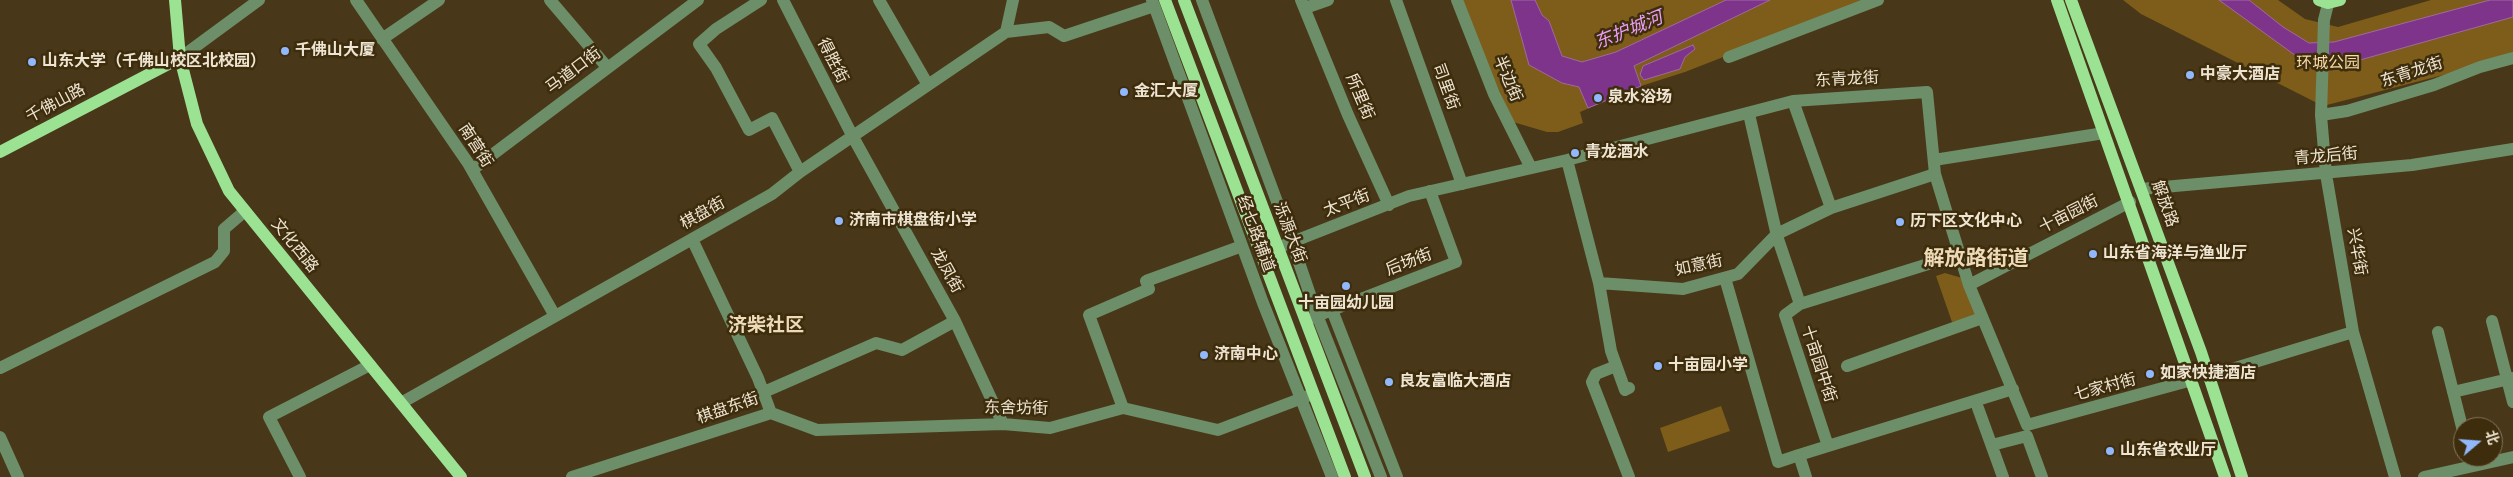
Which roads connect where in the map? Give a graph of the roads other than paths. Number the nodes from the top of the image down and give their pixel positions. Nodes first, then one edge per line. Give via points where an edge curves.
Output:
1 (175, 0) edge
2 (259, 0) edge
3 (356, 0) edge
4 (439, 0) edge
5 (550, 0) edge
6 (698, 0) edge
7 (761, 0) edge
8 (783, 0) edge
9 (879, 0) edge
10 (1013, 0) edge
11 (1184, 0) edge
12 (1202, 0) edge
13 (1328, 0) edge
14 (1396, 0) edge
15 (1457, 0) edge
16 (1878, 0) edge
17 (2057, 0) edge
18 (2071, 0) edge
19 (2329, 1) edge
20 (1157, 2) edge
21 (1303, 4) edge
22 (1006, 32) junction
23 (382, 39) junction
24 (1729, 57) dead end
25 (180, 58) junction
26 (2513, 58) edge
27 (607, 67) junction
28 (928, 85) junction
29 (1793, 101) junction
30 (1749, 114) junction
31 (2321, 115) junction
32 (2104, 133) junction
33 (853, 137) junction
34 (2513, 149) edge
35 (0, 152) edge
36 (1567, 160) junction
37 (1934, 160) junction
38 (1531, 168) junction
39 (472, 170) junction
40 (800, 172) junction
41 (1935, 174) junction
42 (2326, 174) junction
43 (1462, 184) junction
44 (2141, 188) junction
45 (1430, 192) junction
46 (2130, 202) junction
47 (1389, 205) junction
48 (1831, 208) junction
49 (245, 211) junction
50 (1777, 234) junction
51 (692, 239) junction
52 (1292, 242) junction
53 (1242, 246) junction
54 (1277, 248) junction
55 (1960, 258) junction
56 (1725, 278) junction
57 (1599, 283) junction
58 (1969, 285) junction
59 (1800, 304) junction
60 (1332, 310) junction
61 (555, 316) junction
62 (1317, 316) junction
63 (1982, 318) junction
64 (955, 321) junction
65 (1305, 321) junction
66 (2492, 321) dead end
67 (2353, 332) junction
68 (2438, 332) dead end
69 (370, 365) junction
70 (1616, 366) junction
71 (1847, 366) dead end
72 (0, 368) edge
73 (2209, 376) junction
74 (2510, 378) edge
75 (2192, 380) junction
76 (1629, 388) dead end
77 (2013, 389) junction
78 (764, 392) junction
79 (2453, 392) junction
80 (1313, 394) junction
81 (1300, 399) junction
82 (2513, 402) edge
83 (401, 403) junction
84 (1123, 408) junction
85 (1978, 408) dead end
86 (771, 413) junction
87 (2459, 417) edge
88 (1003, 424) junction
89 (2027, 425) joint
90 (0, 437) edge
91 (1992, 444) junction
92 (1828, 446) junction
93 (1799, 455) junction
94 (2462, 467) edge
95 (2447, 475) edge
96 (18, 477) edge
97 (300, 477) edge
98 (461, 477) edge
99 (572, 477) edge
100 (1332, 477) edge
101 (1345, 477) edge
102 (1365, 477) edge
103 (1381, 477) edge
104 (1397, 477) edge
105 (1629, 477) edge
106 (1806, 477) edge
107 (2003, 477) edge
108 (2042, 477) edge
109 (2225, 477) edge
110 (2242, 477) edge
111 (2395, 477) edge
112 (2424, 477) edge

1 - 25 main road, 文化西路
2 - 25 street
3 - 23 street, 南营街
4 - 23 street
5 - 27 street
6 - 27 street, 马道口街
7 - 40 street via 699,44 716,68 749,130 772,118
8 - 33 street, 得胜街
9 - 28 street
10 - 22 street
11 - 54 main road, 泺源大街
12 - 52 street, 经七路辅道
13 - 21 street
14 - 43 street, 司里街
15 - 38 street, 半边街 via 1494,94
16 - 24 street
17 - 32 main road, 解放路
18 - 44 main road, 解放路
19 - 31 street, 兴华街 via 2324,28
20 - 22 street via 1064,36 1049,27
20 - 53 street, 经七路辅道
20 - 80 main road
21 - 47 street, 所里街
22 - 28 street, 棋盘街
23 - 39 street, 南营街
25 - 35 main road, 千佛山路
25 - 49 main road, 文化西路 via 197,124 212,160 228,191
26 - 31 street, 东青龙街 via 2347,111
27 - 39 street, 马道口街
28 - 33 street, 棋盘街
29 - 30 street, 东青龙街
29 - 37 street, 东青龙街 via 1927,92
29 - 48 street
30 - 36 street, 东青龙街
30 - 50 street, 十亩园中街
31 - 42 street, 兴华街
32 - 37 street
32 - 46 main road, 解放路
33 - 40 street, 棋盘街
33 - 64 street, 龙凤街
34 - 42 street, 青龙后街
36 - 38 street, 东青龙街
36 - 57 street
37 - 41 street, 东青龙街
38 - 43 street, 东青龙街
39 - 61 street, 南营街
40 - 51 street, 棋盘街 via 772,194
41 - 48 street, 如意街
41 - 55 street, 东青龙街
42 - 44 street, 青龙后街
42 - 67 street, 兴华街
43 - 45 street, 东青龙街
44 - 73 main road, 解放路
45 - 47 street, 太平街
45 - 60 street, 后场街 via 1456,262
46 - 58 street, 十亩园街
46 - 75 main road, 解放路
47 - 52 street, 太平街
48 - 50 street, 如意街
49 - 69 main road, 文化西路
49 - 72 street via 224,229 224,251 215,262
50 - 56 street, 如意街 via 1738,274
50 - 59 street, 十亩园中街
51 - 61 street, 棋盘街
51 - 78 street, 棋盘东街
52 - 54 street, 太平街
52 - 62 street, 经七路辅道
53 - 81 street, 经七路辅道
53 - 84 street via 1146,282 1150,289 1089,315
54 - 65 main road, 泺源大街
55 - 58 street, 东青龙街
55 - 59 street via 1941,260
56 - 57 street, 如意街 via 1683,289
56 - 93 street via 1778,462
57 - 70 street
58 - 63 street, 东青龙街
59 - 92 street, 十亩园中街 via 1785,315
60 - 62 street, 后场街
60 - 104 street
61 - 83 street, 棋盘街
62 - 65 street, 后场街
62 - 103 street, 经七路辅道
63 - 71 street
63 - 77 street, 东青龙街
64 - 78 street via 902,350 876,343
64 - 88 street, 龙凤街
65 - 102 main road, 泺源大街
66 - 74 street
67 - 73 street
67 - 111 street, 兴华街
68 - 79 street
69 - 83 main road, 文化西路
69 - 97 street via 269,417
70 - 76 street via 1625,390
70 - 105 street via 1596,374 1592,382
73 - 110 main road, 解放路
74 - 79 street
74 - 82 street
75 - 89 street, 七家村街
75 - 109 main road, 解放路
77 - 89 street, 东青龙街
77 - 92 street
78 - 86 street, 棋盘东街
79 - 87 street
80 - 81 street, 东舍坊街
80 - 101 main road
81 - 84 street, 东舍坊街 via 1218,430
81 - 100 street, 经七路辅道
83 - 98 main road, 文化西路
84 - 88 street, 东舍坊街 via 1050,428
85 - 91 street
86 - 88 street, 东舍坊街 via 817,430
86 - 99 street, 棋盘东街
90 - 96 street
91 - 107 street
91 - 108 street via 2027,436
92 - 93 street
93 - 106 street
94 - 95 street
95 - 112 street

